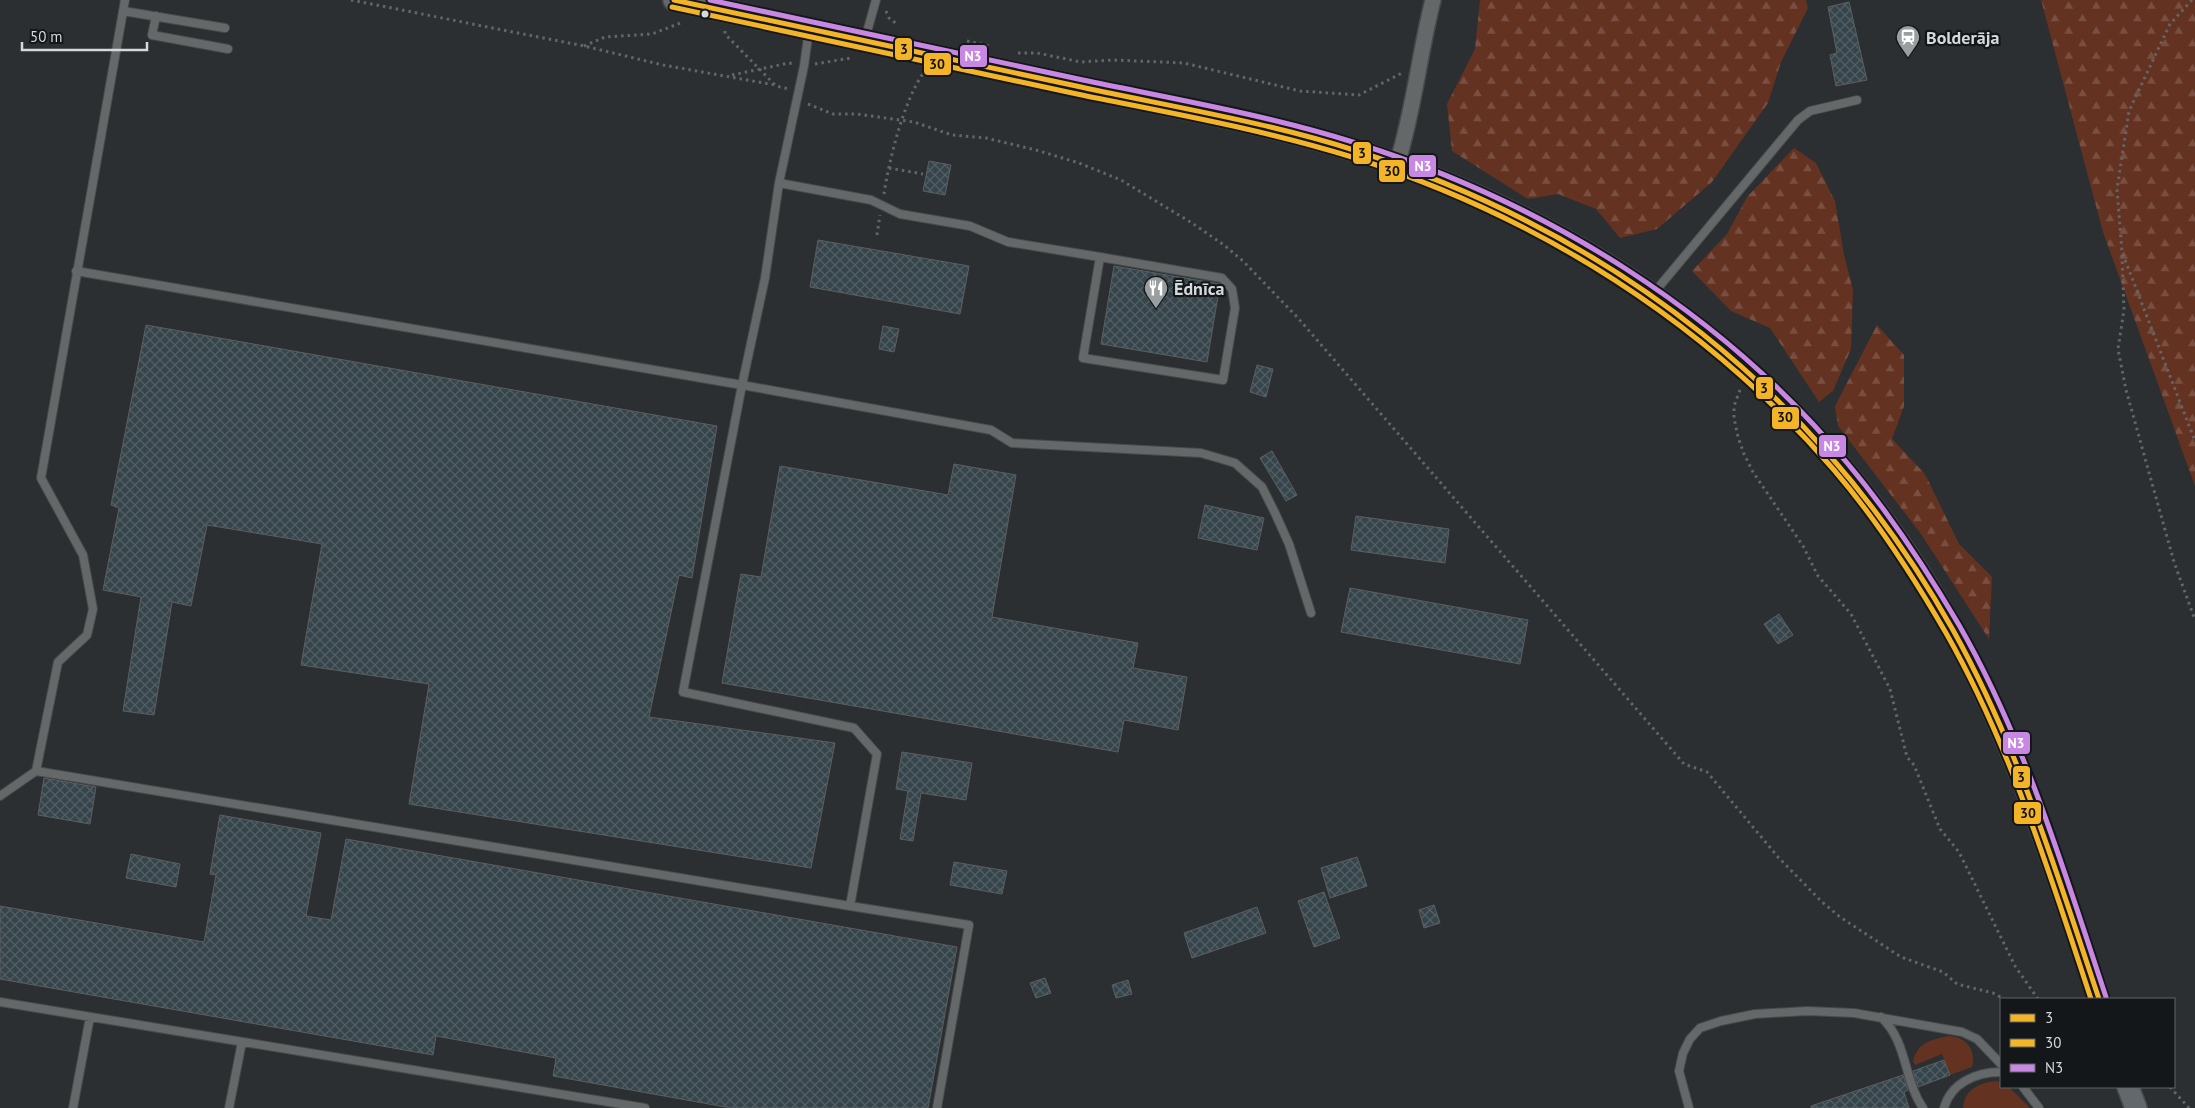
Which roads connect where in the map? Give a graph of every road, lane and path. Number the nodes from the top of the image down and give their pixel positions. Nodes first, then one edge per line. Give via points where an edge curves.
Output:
1 (124, 0) edge
2 (351, 0) edge
3 (674, 0) edge
4 (876, 0) edge
5 (1433, 0) edge
6 (2192, 0) edge
7 (122, 11) junction
8 (156, 16) junction
9 (684, 22) dead end
10 (225, 28) dead end
11 (808, 29) junction
12 (725, 31) dead end
13 (966, 41) dead end
14 (584, 46) junction
15 (993, 47) dead end
16 (228, 49) dead end
17 (860, 49) junction
18 (1010, 51) dead end
19 (804, 66) junction
20 (759, 68) junction
21 (914, 70) dead end
22 (1417, 70) junction
23 (924, 72) junction
24 (930, 73) dead end
25 (729, 75) junction
26 (776, 86) junction
27 (798, 95) junction
28 (1858, 100) dead end
29 (902, 121) junction
30 (1397, 164) junction
31 (889, 168) junction
32 (923, 174) dead end
33 (886, 179) dead end
34 (779, 183) junction
35 (2122, 252) junction
36 (1100, 256) junction
37 (76, 271) junction
38 (1653, 294) junction
39 (1735, 383) dead end
40 (742, 385) junction
41 (2195, 441) edge
42 (1311, 613) dead end
43 (2195, 620) edge
44 (36, 771) junction
45 (0, 796) edge
46 (850, 906) junction
47 (2002, 998) edge
48 (2037, 998) edge
49 (2099, 998) edge
50 (0, 1002) edge
51 (90, 1017) junction
52 (1881, 1018) junction
53 (242, 1042) junction
54 (2000, 1063) edge
55 (2000, 1072) edge
56 (2023, 1088) edge
57 (2128, 1088) edge
58 (2171, 1088) edge
59 (73, 1108) edge
60 (229, 1108) edge
61 (645, 1108) edge
62 (937, 1108) edge
63 (1689, 1108) edge
64 (1923, 1108) edge
65 (1944, 1108) edge
66 (2039, 1108) edge
67 (2136, 1108) edge
68 (2189, 1108) edge

1 - 7 lane
2 - 14 path
3 - 11 main road
4 - 17 lane
5 - 22 street
6 - 35 path via 2170,24 2129,111 2117,189
7 - 8 lane
7 - 37 lane
8 - 10 lane
8 - 16 lane via 152,35
9 - 14 path via 652,34 605,37
11 - 17 main road
11 - 19 lane
12 - 20 path
13 - 15 path
14 - 25 path via 663,65
17 - 19 path
17 - 30 main road via 1288,131
18 - 22 path via 1082,62 1184,63 1300,91 1359,95 1405,71
19 - 20 path via 789,63
19 - 27 lane
20 - 25 path
20 - 26 path
21 - 23 path
22 - 30 street via 1407,132
23 - 24 path
23 - 29 path
25 - 26 path
26 - 27 path
27 - 29 path via 821,111 833,114
27 - 34 lane
28 - 38 lane via 1810,111 1798,120
29 - 31 path
29 - 47 path via 952,135 986,138 1079,163 1121,180 1224,245 1298,318 1684,764 1707,772 1778,857 1820,901 1901,957 1943,972 1957,984
30 - 38 main road via 1531,221 1575,244
31 - 32 path
31 - 33 path
34 - 36 lane via 871,200 900,214 970,226 1008,242
34 - 40 lane via 765,278
35 - 41 path
35 - 43 path via 2124,310 2118,349 2126,390
36 - 36 lane via 1083,358 1223,380 1235,308 1232,289 1222,278
37 - 40 lane
37 - 44 lane via 41,478 83,555 93,608 87,635 58,662
38 - 49 main road via 1748,369 1795,415 1854,482 1918,571 1968,658 2012,752
39 - 48 path via 1741,389 1734,406 1734,418 1744,454 1804,546 1818,576 1851,614 1890,689 1907,757 1914,765 1940,829 1959,852 2015,966
40 - 42 lane via 991,430 1012,443 1201,453 1235,463 1262,487 1276,513
40 - 46 lane via 683,692 854,728 877,754
44 - 45 lane
44 - 46 lane
46 - 62 lane via 969,925
50 - 51 lane
51 - 53 lane
51 - 59 lane
52 - 54 lane via 1962,1032 1977,1039
52 - 63 lane via 1807,1011 1755,1014 1721,1020 1700,1028 1683,1052 1679,1071
52 - 64 lane via 1891,1027 1901,1045 1913,1090
53 - 60 lane
53 - 61 lane
55 - 65 lane via 1985,1072 1969,1078 1947,1096
56 - 66 lane
57 - 67 main road
58 - 68 path

